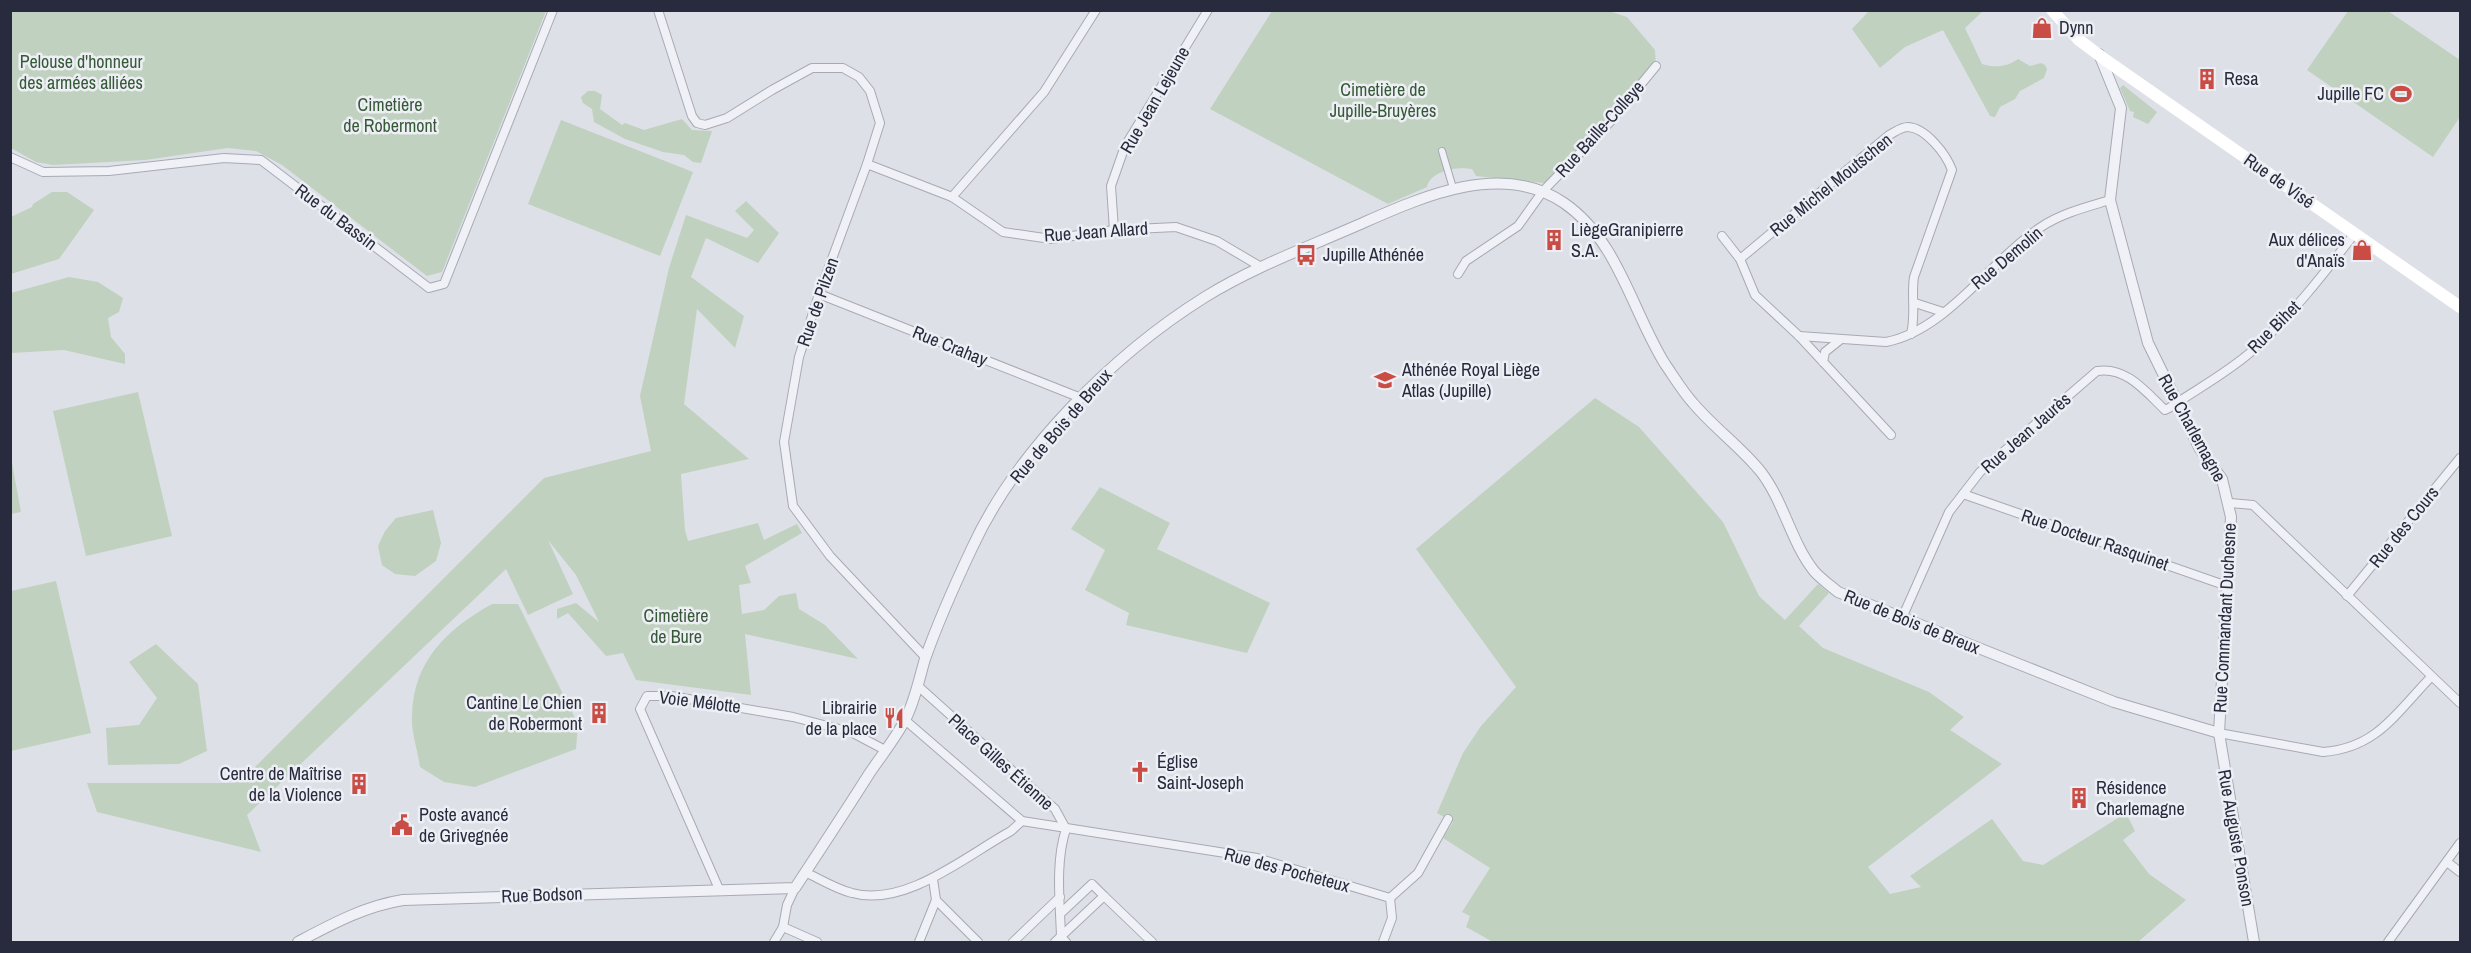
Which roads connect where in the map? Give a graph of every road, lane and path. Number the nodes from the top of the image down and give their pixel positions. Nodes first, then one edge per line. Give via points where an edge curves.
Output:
1 (553, 10) edge
2 (658, 10) edge
3 (1096, 10) edge
4 (1209, 10) edge
5 (2052, 10) edge
6 (2099, 54) junction
7 (1656, 66) dead end
8 (1442, 151) dead end
9 (10, 157) edge
10 (867, 164) junction
11 (1453, 188) junction
12 (1543, 191) junction
13 (952, 197) junction
14 (2110, 200) junction
15 (1114, 230) junction
16 (2355, 233) junction
17 (1722, 236) dead end
18 (1740, 259) junction
19 (1261, 267) junction
20 (1458, 274) dead end
21 (819, 294) junction
22 (1915, 303) junction
23 (2460, 307) edge
24 (1943, 312) junction
25 (1911, 334) junction
26 (1799, 336) junction
27 (1840, 340) junction
28 (1823, 362) junction
29 (1081, 398) junction
30 (2177, 403) junction
31 (1891, 435) dead end
32 (2460, 458) edge
33 (1964, 494) junction
34 (2230, 503) junction
35 (2227, 586) junction
36 (2347, 597) junction
37 (1902, 618) junction
38 (926, 658) junction
39 (2431, 677) junction
40 (918, 686) junction
41 (2460, 703) edge
42 (905, 720) junction
43 (2219, 733) junction
44 (885, 750) junction
45 (1448, 819) dead end
46 (1022, 821) junction
47 (1066, 829) junction
48 (2460, 843) edge
49 (2447, 862) junction
50 (805, 872) junction
51 (2460, 872) edge
52 (933, 879) junction
53 (795, 888) junction
54 (719, 889) junction
55 (1104, 896) junction
56 (1060, 897) junction
57 (1390, 898) junction
58 (936, 900) junction
59 (1060, 914) junction
60 (783, 927) junction
61 (1060, 940) edge
62 (298, 942) edge
63 (774, 942) edge
64 (817, 942) edge
65 (919, 942) edge
66 (978, 942) edge
67 (1013, 942) edge
68 (1152, 942) edge
69 (1383, 942) edge
70 (2254, 942) edge
71 (2388, 942) edge

1 - 9 street, Rue du Bassin via 444,284 429,288 261,160 224,158 108,171 43,172
2 - 10 street, Rue de Pilzen via 697,123 705,125 727,118 812,68 843,68 859,77 870,91 880,123
3 - 13 street via 1044,92
4 - 15 street, Rue Jean Lejeune via 1125,146 1111,186
5 - 6 main road, Rue de Visé via 2079,40
6 - 14 street, Rue Charlemagne via 2121,108
6 - 16 main road, Rue de Visé
7 - 12 street, Rue Baille-Colleye via 1610,122
8 - 11 street
10 - 13 street, Rue Jean Allard
10 - 21 street, Rue de Pilzen
11 - 12 street, Rue de Bois de Breux via 1493,184
11 - 19 street, Rue de Bois de Breux via 1408,203
12 - 20 street, Rue Baille-Colleye via 1518,226 1466,261
12 - 37 street, Rue de Bois de Breux via 1565,203 1595,230 1666,365 1693,404 1762,474 1815,573 1839,592
13 - 15 street, Rue Jean Allard via 1003,232 1051,239
14 - 24 street, Rue Demolin via 2041,227
14 - 30 street, Rue Charlemagne via 2148,344
15 - 19 street, Rue Jean Allard via 1176,227 1217,241
16 - 23 main road, Rue de Visé
16 - 30 street, Rue Bihet via 2300,304 2252,351
17 - 18 street
18 - 22 street, Rue Michel Moutschen via 1889,135 1905,127 1918,129 1948,158 1952,171 1914,277
18 - 26 street via 1755,295
19 - 29 street, Rue de Bois de Breux via 1206,296 1159,329
21 - 29 street, Rue Crahay
21 - 38 street, Rue de Pilzen via 799,357 784,442 793,506 831,556
22 - 24 street
22 - 25 street, Rue Michel Moutschen
24 - 25 street, Rue Demolin
25 - 27 street via 1886,342
26 - 27 street
26 - 28 street
27 - 28 street via 1825,352
28 - 31 street
29 - 38 street, Rue de Bois de Breux via 1037,448 994,508 973,545
30 - 33 street, Rue Jean Jaurès via 2165,410 2131,378 2109,369 2097,371 1980,472
30 - 34 street, Rue Charlemagne via 2200,449 2222,479
32 - 36 street, Rue des Cours
33 - 35 street, Rue Docteur Rasquinet
33 - 37 street, Rue Jean Jaurès via 1949,512
34 - 35 street, Rue Commandant Duchesne
34 - 36 street, Rue Charlemagne via 2253,505
35 - 43 street, Rue Commandant Duchesne
36 - 39 street, Rue Charlemagne
37 - 43 street, Rue de Bois de Breux via 2114,702
38 - 40 street, Rue de Bois de Breux
39 - 41 street, Rue Charlemagne
39 - 43 street, Rue de Bois de Breux via 2372,738 2341,750 2323,752
40 - 42 street, Rue de Bois de Breux
40 - 47 street, Place Gilles Étienne via 1055,809
42 - 44 street, Rue de Bois de Breux
42 - 46 street, Place Gilles Étienne
43 - 70 street, Rue Auguste Ponson
44 - 50 street, Rue de Bois de Breux
44 - 54 street, Voie Mélotte via 851,732 793,717 671,696 647,696 640,709
45 - 57 street via 1418,873
46 - 47 street, Place Gilles Étienne
46 - 52 street
47 - 56 street via 1061,845
47 - 57 street, Rue des Pocheteux via 1257,858
48 - 49 street
49 - 51 street
49 - 71 street
50 - 52 street via 853,894 890,895
50 - 53 street, Rue de Bois de Breux
52 - 58 street
53 - 54 street, Rue Bodson
53 - 60 street
54 - 62 street, Rue Bodson via 403,900 355,913
55 - 59 street via 1092,884
55 - 61 street
55 - 68 street
56 - 59 street
56 - 67 street
57 - 69 street via 1392,918
58 - 65 street
58 - 66 street
59 - 61 street
60 - 63 street
60 - 64 street

